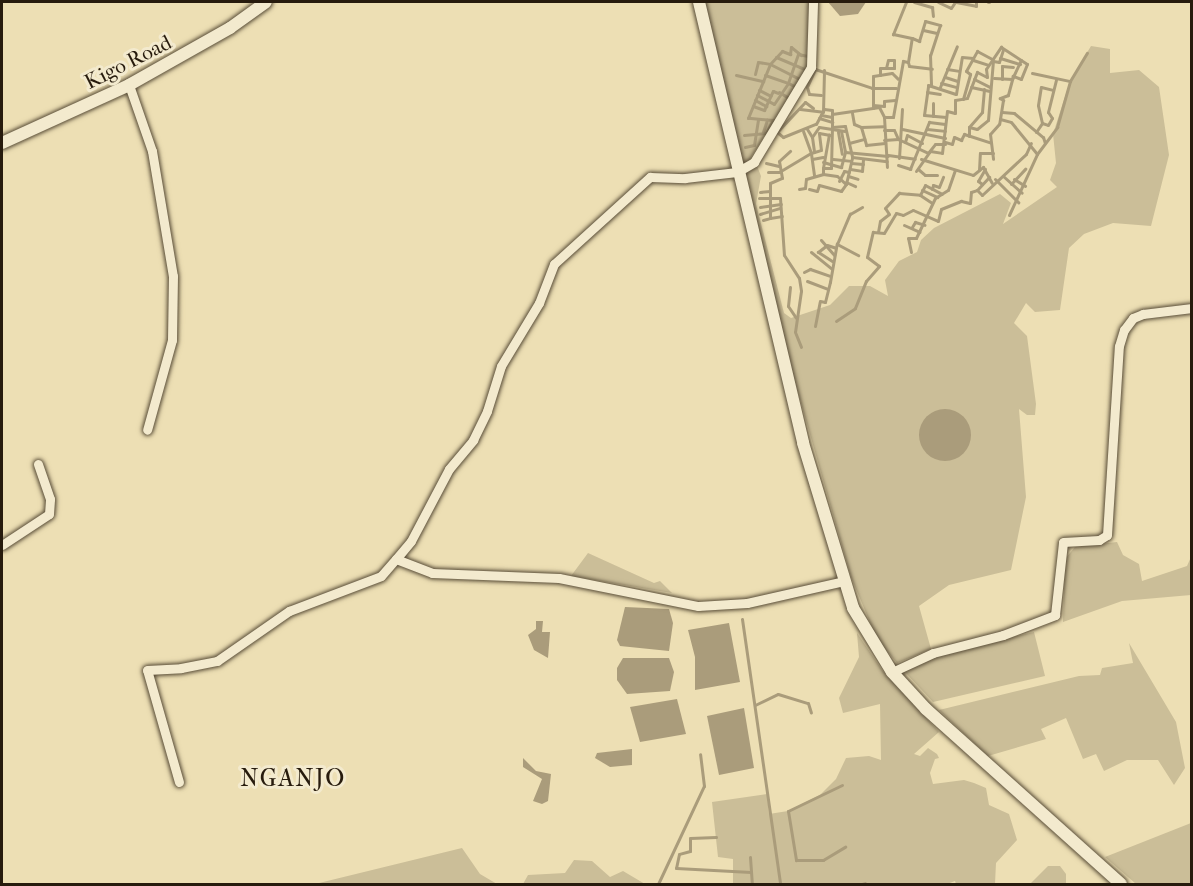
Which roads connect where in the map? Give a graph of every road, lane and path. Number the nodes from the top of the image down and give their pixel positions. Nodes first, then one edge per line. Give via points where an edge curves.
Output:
1 (266, 2) edge
2 (699, 2) edge
3 (813, 2) edge
4 (129, 85) junction
5 (2, 142) edge
6 (737, 172) junction
7 (1191, 308) edge
8 (147, 430) dead end
9 (38, 464) dead end
10 (2, 545) edge
11 (396, 560) junction
12 (844, 581) junction
13 (892, 672) junction
14 (178, 782) dead end
15 (1121, 885) edge

1 - 4 street, Kigo Road via 230,28
2 - 6 street
3 - 6 street via 811,67 759,156
4 - 5 street, Kigo Road
4 - 8 street via 152,151 173,276 172,340
6 - 11 street via 685,178 650,177 560,257 547,276 539,303 501,366 477,433 449,469 411,541
6 - 12 street via 803,443
7 - 13 street via 1143,314 1132,318 1124,330 1119,346 1107,534 1099,540 1063,542 1059,548 1055,615 933,653
9 - 10 street via 50,499 49,514
11 - 12 street via 432,573 559,578 698,606 747,603
11 - 14 street via 381,576 288,611 217,661 181,669 147,670
12 - 13 street via 865,631
13 - 15 street via 926,710

